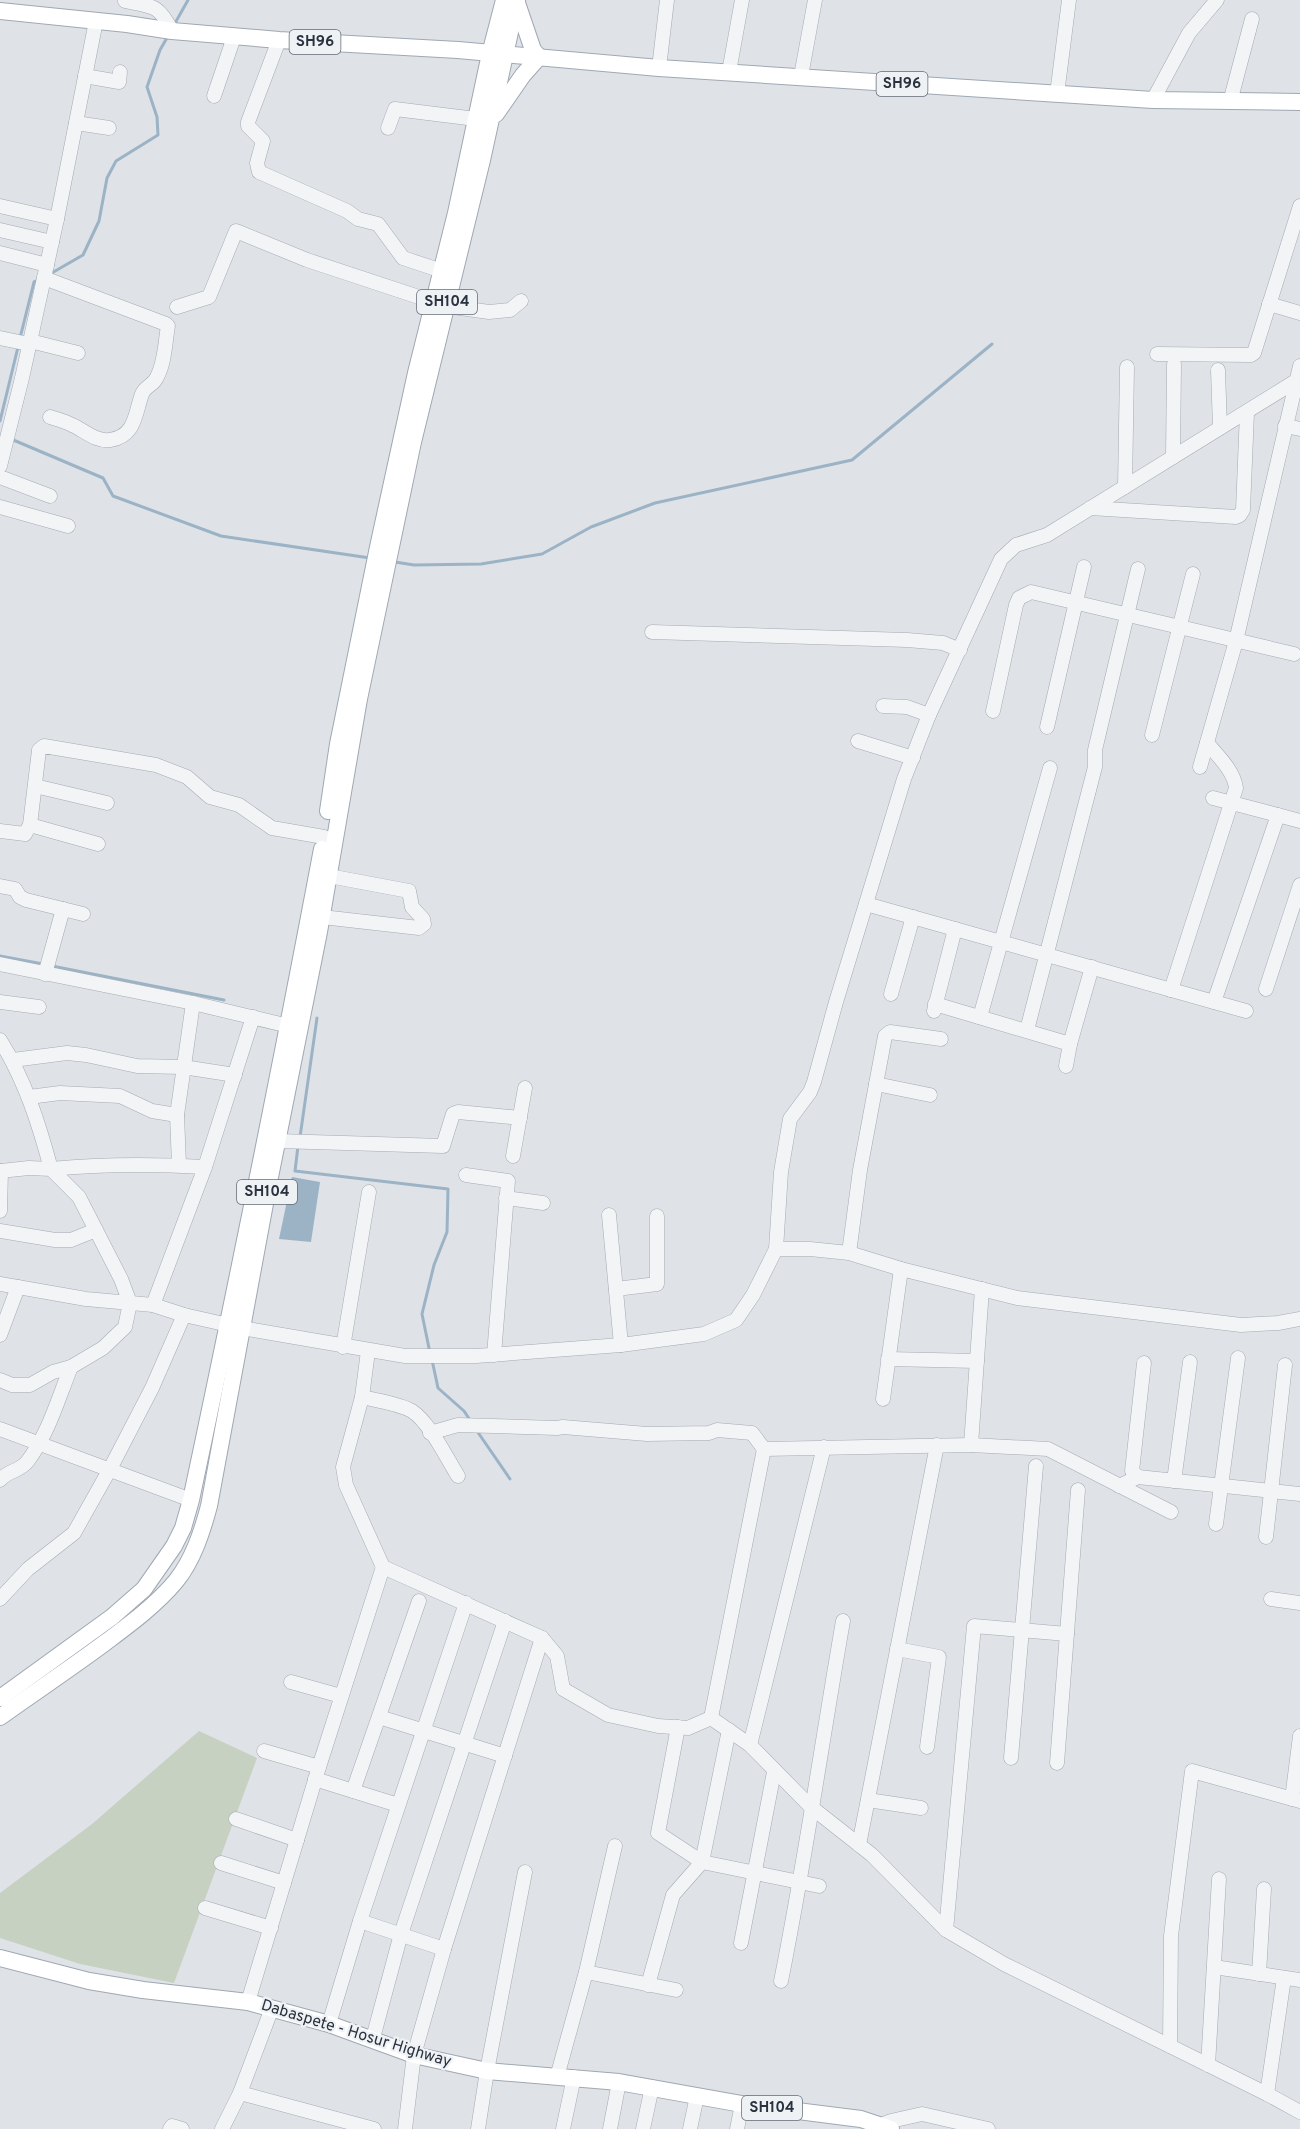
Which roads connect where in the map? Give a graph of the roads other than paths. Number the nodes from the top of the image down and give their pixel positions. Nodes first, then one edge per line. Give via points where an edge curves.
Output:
1 (667, 0) edge
2 (742, 0) edge
3 (815, 0) edge
4 (1069, 0) edge
5 (1217, 0) edge
6 (125, 1) edge
7 (513, 1) edge
8 (0, 11) edge
9 (1252, 19) dead end
10 (96, 21) junction
11 (170, 31) junction
12 (234, 37) junction
13 (279, 40) junction
14 (458, 50) junction
15 (497, 55) junction
16 (539, 57) junction
17 (659, 68) junction
18 (120, 72) dead end
19 (729, 72) junction
20 (85, 76) junction
21 (801, 76) junction
22 (482, 91) junction
23 (1058, 94) junction
24 (214, 96) dead end
25 (1153, 100) junction
26 (1230, 102) junction
27 (1300, 102) edge
28 (484, 119) junction
29 (76, 123) junction
30 (109, 128) dead end
31 (388, 128) dead end
32 (0, 206) edge
33 (1300, 206) edge
34 (57, 219) junction
35 (0, 230) edge
36 (52, 242) junction
37 (0, 254) edge
38 (442, 271) junction
39 (45, 272) junction
40 (521, 301) dead end
41 (440, 304) junction
42 (1269, 304) junction
43 (177, 307) dead end
44 (1300, 313) edge
45 (0, 339) edge
46 (29, 342) junction
47 (78, 353) dead end
48 (1157, 354) dead end
49 (1174, 364) dead end
50 (1300, 366) edge
51 (1127, 367) dead end
52 (1218, 370) dead end
53 (1296, 381) junction
54 (1247, 412) junction
55 (50, 417) dead end
56 (1285, 426) junction
57 (1220, 429) junction
58 (1300, 429) edge
59 (1173, 457) junction
60 (0, 463) edge
61 (0, 477) edge
62 (1125, 487) junction
63 (50, 496) dead end
64 (0, 507) edge
65 (1090, 508) junction
66 (68, 526) dead end
67 (1084, 567) dead end
68 (1138, 569) dead end
69 (1193, 574) dead end
70 (378, 577) junction
71 (1075, 603) junction
72 (1127, 615) junction
73 (1180, 628) junction
74 (652, 632) dead end
75 (1236, 641) junction
76 (960, 650) junction
77 (1294, 654) dead end
78 (883, 706) dead end
79 (993, 711) dead end
80 (929, 715) junction
81 (1047, 727) dead end
82 (1152, 735) dead end
83 (858, 741) dead end
84 (1207, 743) junction
85 (913, 758) junction
86 (1200, 767) dead end
87 (1050, 768) dead end
88 (35, 786) junction
89 (1214, 798) dead end
90 (1231, 803) junction
91 (107, 804) dead end
92 (1278, 815) junction
93 (1300, 821) edge
94 (30, 825) junction
95 (0, 831) edge
96 (324, 837) junction
97 (98, 844) dead end
98 (329, 876) junction
99 (1300, 885) edge
100 (0, 886) edge
101 (866, 904) junction
102 (63, 909) junction
103 (83, 914) dead end
104 (322, 917) junction
105 (913, 917) junction
106 (955, 929) junction
107 (1002, 942) junction
108 (1048, 955) junction
109 (0, 964) edge
110 (1092, 968) junction
111 (45, 974) junction
112 (1266, 989) dead end
113 (1171, 990) junction
114 (891, 994) dead end
115 (0, 1002) edge
116 (1214, 1002) junction
117 (193, 1003) junction
118 (39, 1007) dead end
119 (1246, 1011) dead end
120 (254, 1017) junction
121 (980, 1017) junction
122 (294, 1027) junction
123 (1027, 1030) junction
124 (941, 1039) dead end
125 (0, 1040) edge
126 (1070, 1044) junction
127 (13, 1060) junction
128 (1066, 1066) dead end
129 (183, 1067) junction
130 (235, 1074) junction
131 (876, 1084) junction
132 (525, 1088) dead end
133 (930, 1095) dead end
134 (28, 1097) junction
135 (177, 1115) junction
136 (520, 1118) junction
137 (278, 1141) junction
138 (513, 1156) dead end
139 (179, 1165) junction
140 (205, 1167) junction
141 (51, 1169) junction
142 (1, 1171) edge
143 (466, 1175) dead end
144 (369, 1192) dead end
145 (506, 1198) junction
146 (543, 1203) dead end
147 (0, 1211) edge
148 (609, 1215) dead end
149 (657, 1216) dead end
150 (96, 1230) junction
151 (0, 1231) edge
152 (776, 1249) junction
153 (849, 1253) junction
154 (901, 1269) junction
155 (0, 1284) edge
156 (18, 1287) junction
157 (616, 1289) junction
158 (982, 1289) junction
159 (130, 1303) junction
160 (153, 1305) junction
161 (184, 1316) junction
162 (1300, 1319) edge
163 (235, 1326) junction
164 (0, 1335) edge
165 (621, 1345) junction
166 (343, 1347) junction
167 (368, 1351) junction
168 (495, 1355) junction
169 (1238, 1358) dead end
170 (888, 1359) junction
171 (977, 1361) junction
172 (1190, 1362) dead end
173 (1144, 1363) dead end
174 (1285, 1365) dead end
175 (71, 1367) junction
176 (0, 1380) edge
177 (362, 1397) junction
178 (883, 1399) dead end
179 (0, 1429) edge
180 (430, 1433) junction
181 (40, 1443) junction
182 (937, 1445) junction
183 (971, 1445) junction
184 (824, 1447) junction
185 (764, 1449) junction
186 (1036, 1466) dead end
187 (110, 1469) junction
188 (458, 1476) dead end
189 (1138, 1477) junction
190 (0, 1480) edge
191 (1174, 1481) junction
192 (1119, 1486) junction
193 (1221, 1486) junction
194 (1078, 1490) dead end
195 (1271, 1491) junction
196 (1300, 1494) edge
197 (190, 1500) junction
198 (1172, 1512) dead end
199 (1216, 1524) dead end
200 (1266, 1537) dead end
201 (383, 1567) junction
202 (0, 1599) edge
203 (1271, 1599) dead end
204 (419, 1601) dead end
205 (466, 1603) junction
206 (1300, 1603) edge
207 (506, 1621) junction
208 (843, 1621) dead end
209 (1022, 1630) junction
210 (1067, 1634) junction
211 (542, 1638) junction
212 (897, 1649) junction
213 (291, 1682) dead end
214 (341, 1696) junction
215 (0, 1698) edge
216 (0, 1717) edge
217 (379, 1717) junction
218 (711, 1718) junction
219 (678, 1727) junction
220 (422, 1730) junction
221 (729, 1730) junction
222 (1300, 1736) edge
223 (464, 1743) junction
224 (750, 1745) junction
225 (927, 1747) dead end
226 (264, 1751) dead end
227 (505, 1756) junction
228 (1011, 1758) dead end
229 (1058, 1763) dead end
230 (774, 1772) junction
231 (317, 1773) junction
232 (353, 1791) junction
233 (868, 1800) junction
234 (1296, 1800) edge
235 (398, 1805) junction
236 (811, 1807) junction
237 (921, 1808) dead end
238 (236, 1819) dead end
239 (297, 1840) junction
240 (859, 1845) junction
241 (615, 1846) dead end
242 (702, 1862) junction
243 (221, 1863) dead end
244 (525, 1872) dead end
245 (755, 1873) junction
246 (1219, 1879) dead end
247 (801, 1882) junction
248 (284, 1883) junction
249 (819, 1886) dead end
250 (1264, 1889) dead end
251 (205, 1908) dead end
252 (360, 1921) junction
253 (271, 1928) junction
254 (946, 1930) junction
255 (401, 1934) junction
256 (741, 1942) dead end
257 (444, 1949) junction
258 (0, 1958) edge
259 (1214, 1967) junction
260 (586, 1972) junction
261 (1259, 1974) junction
262 (1284, 1978) junction
263 (1300, 1980) edge
264 (781, 1981) dead end
265 (648, 1985) junction
266 (676, 1990) dead end
267 (248, 2002) junction
268 (272, 2008) junction
269 (329, 2024) junction
270 (373, 2038) junction
271 (1170, 2046) junction
272 (414, 2055) junction
273 (1208, 2065) junction
274 (487, 2072) junction
275 (556, 2077) junction
276 (574, 2077) junction
277 (620, 2082) junction
278 (652, 2087) junction
279 (240, 2093) junction
280 (1267, 2094) junction
281 (697, 2096) junction
282 (742, 2104) junction
283 (1300, 2112) edge
284 (883, 2128) edge
285 (170, 2129) edge
286 (182, 2129) edge
287 (222, 2129) edge
288 (374, 2129) edge
289 (405, 2129) edge
290 (478, 2129) edge
291 (563, 2129) edge
292 (610, 2129) edge
293 (643, 2129) edge
294 (690, 2129) edge
295 (737, 2129) edge
296 (988, 2129) edge

1 - 17 street
2 - 19 street
3 - 21 street
4 - 23 street
5 - 25 street via 1189,33
6 - 11 street via 158,9
7 - 15 main road, SH104
7 - 16 main road via 532,50
8 - 10 main road, SH96
9 - 26 street
10 - 11 main road, SH96
10 - 20 street
11 - 12 main road, SH96
12 - 13 main road, SH96
12 - 24 street
13 - 14 main road, SH96
13 - 38 street via 248,122 263,141 257,163 259,172 358,219 378,224 403,258
14 - 15 main road, SH96
14 - 22 main road via 475,68
15 - 16 main road, SH96
15 - 22 main road, SH104
15 - 28 main road, SH104
16 - 17 main road, SH96
16 - 28 main road
17 - 19 main road, SH96
18 - 20 street via 119,82
19 - 21 main road, SH96
20 - 29 street
21 - 23 main road, SH96
22 - 28 main road, SH104
23 - 25 main road, SH96
25 - 26 main road, SH96
26 - 27 main road, SH96
28 - 31 street via 395,109
28 - 38 main road, SH104
28 - 41 main road, SH104
29 - 30 street
29 - 34 street
32 - 34 street
33 - 42 street
34 - 36 street
35 - 36 street
36 - 39 street
37 - 39 street
38 - 41 main road, SH104
39 - 46 street
39 - 55 street via 168,326 159,375 142,393 129,432 109,440 98,439
40 - 41 street via 510,310 489,312
41 - 43 street via 307,260 236,231 209,297
41 - 70 main road, SH104
42 - 44 street
42 - 48 street via 1252,354
45 - 46 street
46 - 47 street
46 - 60 street
49 - 59 street
50 - 53 street
51 - 62 street
52 - 57 street
53 - 54 street
53 - 56 street
54 - 57 street
54 - 65 street via 1240,515
56 - 58 street
56 - 75 street
57 - 59 street
59 - 62 street
61 - 63 street
62 - 65 street
64 - 66 street
65 - 76 street via 1047,535 1016,545 1001,559
67 - 71 street
68 - 72 street
69 - 73 street
70 - 96 main road, SH104 via 338,744
70 - 98 main road, SH104
71 - 72 street
71 - 79 street via 1031,592 1019,598
71 - 81 street
72 - 73 street
72 - 108 street via 1095,750 1095,767
73 - 75 street
73 - 82 street
74 - 76 street via 908,640 943,643
75 - 77 street
75 - 84 street
76 - 80 street
78 - 80 street via 907,707
80 - 85 street
83 - 85 street
84 - 86 street
84 - 90 street via 1235,780
85 - 101 street
87 - 107 street
88 - 91 street
88 - 94 street
88 - 96 street via 39,750 44,746 66,749 156,765 187,777 210,797 239,805 272,828
89 - 90 street
90 - 92 street
90 - 113 street
92 - 93 street
92 - 116 street
94 - 95 street via 25,834
94 - 97 street
96 - 122 main road, SH104
98 - 104 main road, SH104
98 - 104 street via 409,891 412,907 424,924 419,928
99 - 112 street
100 - 102 street via 15,889 23,899
101 - 105 street
101 - 152 street via 814,1082 790,1119
102 - 103 street
102 - 111 street
104 - 122 main road, SH104
105 - 106 street
105 - 114 street
106 - 107 street
106 - 121 street via 934,1009
107 - 108 street
107 - 121 street
108 - 110 street
108 - 123 street
109 - 111 street
110 - 113 street
110 - 126 street
111 - 117 street
113 - 116 street
115 - 118 street
116 - 119 street
117 - 120 street
117 - 129 street
120 - 122 street
120 - 130 street
121 - 123 street
122 - 137 main road, SH104
122 - 163 main road, SH104 via 273,1104
123 - 126 street
124 - 131 street via 886,1032
125 - 127 street
126 - 128 street
127 - 129 street via 67,1053 137,1066
127 - 134 street
129 - 130 street
129 - 135 street
130 - 140 street
131 - 133 street
131 - 153 street
132 - 136 street
134 - 135 street via 60,1093 120,1096 152,1111
134 - 141 street
135 - 139 street
136 - 137 street via 458,1112 453,1114 443,1146
136 - 138 street
137 - 163 main road, SH104
139 - 140 street
139 - 141 street
140 - 160 street
141 - 142 street
141 - 150 street via 80,1197
142 - 147 street
143 - 145 street via 508,1181
144 - 166 street
145 - 146 street
145 - 168 street
148 - 157 street
149 - 157 street via 657,1284
150 - 151 street via 71,1240
150 - 159 street
152 - 153 street
152 - 165 street via 736,1320 704,1334
153 - 154 street
154 - 158 street
154 - 170 street
155 - 156 street
156 - 159 street
156 - 164 street
157 - 165 street
158 - 162 street via 1017,1298 1241,1325
158 - 171 street
159 - 160 street
159 - 175 street via 125,1327 103,1348
160 - 161 street
161 - 163 street
161 - 187 street
163 - 166 street
163 - 197 main road, SH104
163 - 216 main road, SH104 via 209,1506 192,1554 177,1580 122,1629
165 - 168 street
166 - 167 street
167 - 168 street via 405,1356
167 - 177 street
169 - 193 street
170 - 171 street
170 - 178 street
171 - 183 street
172 - 191 street
173 - 189 street via 1132,1471
174 - 195 street
175 - 176 street via 30,1385
175 - 181 street
177 - 180 street via 411,1411
177 - 201 street via 343,1467 346,1485
179 - 181 street
180 - 185 street via 458,1425 563,1426 647,1434 717,1430 752,1433
180 - 188 street
181 - 187 street
181 - 190 street via 25,1465
182 - 183 street
182 - 184 street
182 - 212 street
183 - 192 street via 1048,1449
184 - 185 street
184 - 224 street
185 - 218 street
186 - 209 street
187 - 197 street
187 - 202 street via 74,1533 28,1569
189 - 191 street
189 - 192 street
191 - 193 street
192 - 198 street
193 - 195 street
193 - 199 street
194 - 210 street
195 - 196 street
195 - 200 street
197 - 215 main road, SH104 via 174,1546 144,1589 112,1617
201 - 205 street
201 - 214 street
203 - 206 street
204 - 217 street
205 - 207 street
205 - 220 street
207 - 211 street
207 - 223 street
208 - 236 street
209 - 210 street
209 - 228 street
209 - 254 street via 974,1626
210 - 229 street
211 - 219 street via 556,1656 563,1689 608,1715
211 - 227 street
212 - 225 street via 939,1657
212 - 233 street
213 - 214 street
214 - 231 street
217 - 220 street
217 - 232 street
218 - 219 street via 688,1728
218 - 221 street
219 - 242 street via 658,1833
220 - 223 street
220 - 235 street
221 - 224 street
221 - 242 street
222 - 234 street
223 - 227 street
223 - 255 street
224 - 230 street
226 - 231 street
227 - 257 street
230 - 236 street
230 - 245 street
231 - 232 street
231 - 239 street
232 - 235 street
233 - 237 street
233 - 240 street
234 - 271 street via 1192,1771 1171,1936
235 - 252 street
236 - 240 street
236 - 247 street
238 - 239 street
239 - 248 street
240 - 254 street
241 - 260 street
242 - 245 street
242 - 265 street via 673,1895
243 - 248 street
244 - 274 street
245 - 247 street
245 - 256 street
246 - 259 street
247 - 249 street
247 - 264 street
248 - 253 street
250 - 261 street
251 - 253 street
252 - 255 street
252 - 269 street
253 - 267 street
254 - 271 street via 1004,1964
255 - 257 street
255 - 270 street
257 - 272 street
258 - 267 main road, Dabaspete - Hosur Highway via 111,1985
259 - 261 street
259 - 273 street
260 - 265 street
260 - 275 street
261 - 262 street
262 - 263 street
262 - 280 street
265 - 266 street
267 - 268 main road, Dabaspete - Hosur Highway
268 - 269 main road, Dabaspete - Hosur Highway
268 - 279 street
269 - 270 main road, Dabaspete - Hosur Highway
270 - 272 main road, Dabaspete - Hosur Highway
271 - 273 street
272 - 274 main road, Dabaspete - Hosur Highway
272 - 289 street
273 - 280 street
274 - 275 main road, Dabaspete - Hosur Highway
274 - 290 street
275 - 276 main road, Dabaspete - Hosur Highway
276 - 277 main road, Dabaspete - Hosur Highway
276 - 291 street
277 - 278 main road, Dabaspete - Hosur Highway
277 - 292 street
278 - 281 main road, Dabaspete - Hosur Highway / SH104
278 - 293 street
279 - 287 street
279 - 288 street
280 - 283 street
281 - 282 main road, Dabaspete - Hosur Highway / SH104
281 - 294 street
282 - 284 main road, Dabaspete - Hosur Highway / SH104 via 861,2119
282 - 295 street
284 - 296 street via 922,2114
285 - 286 street

